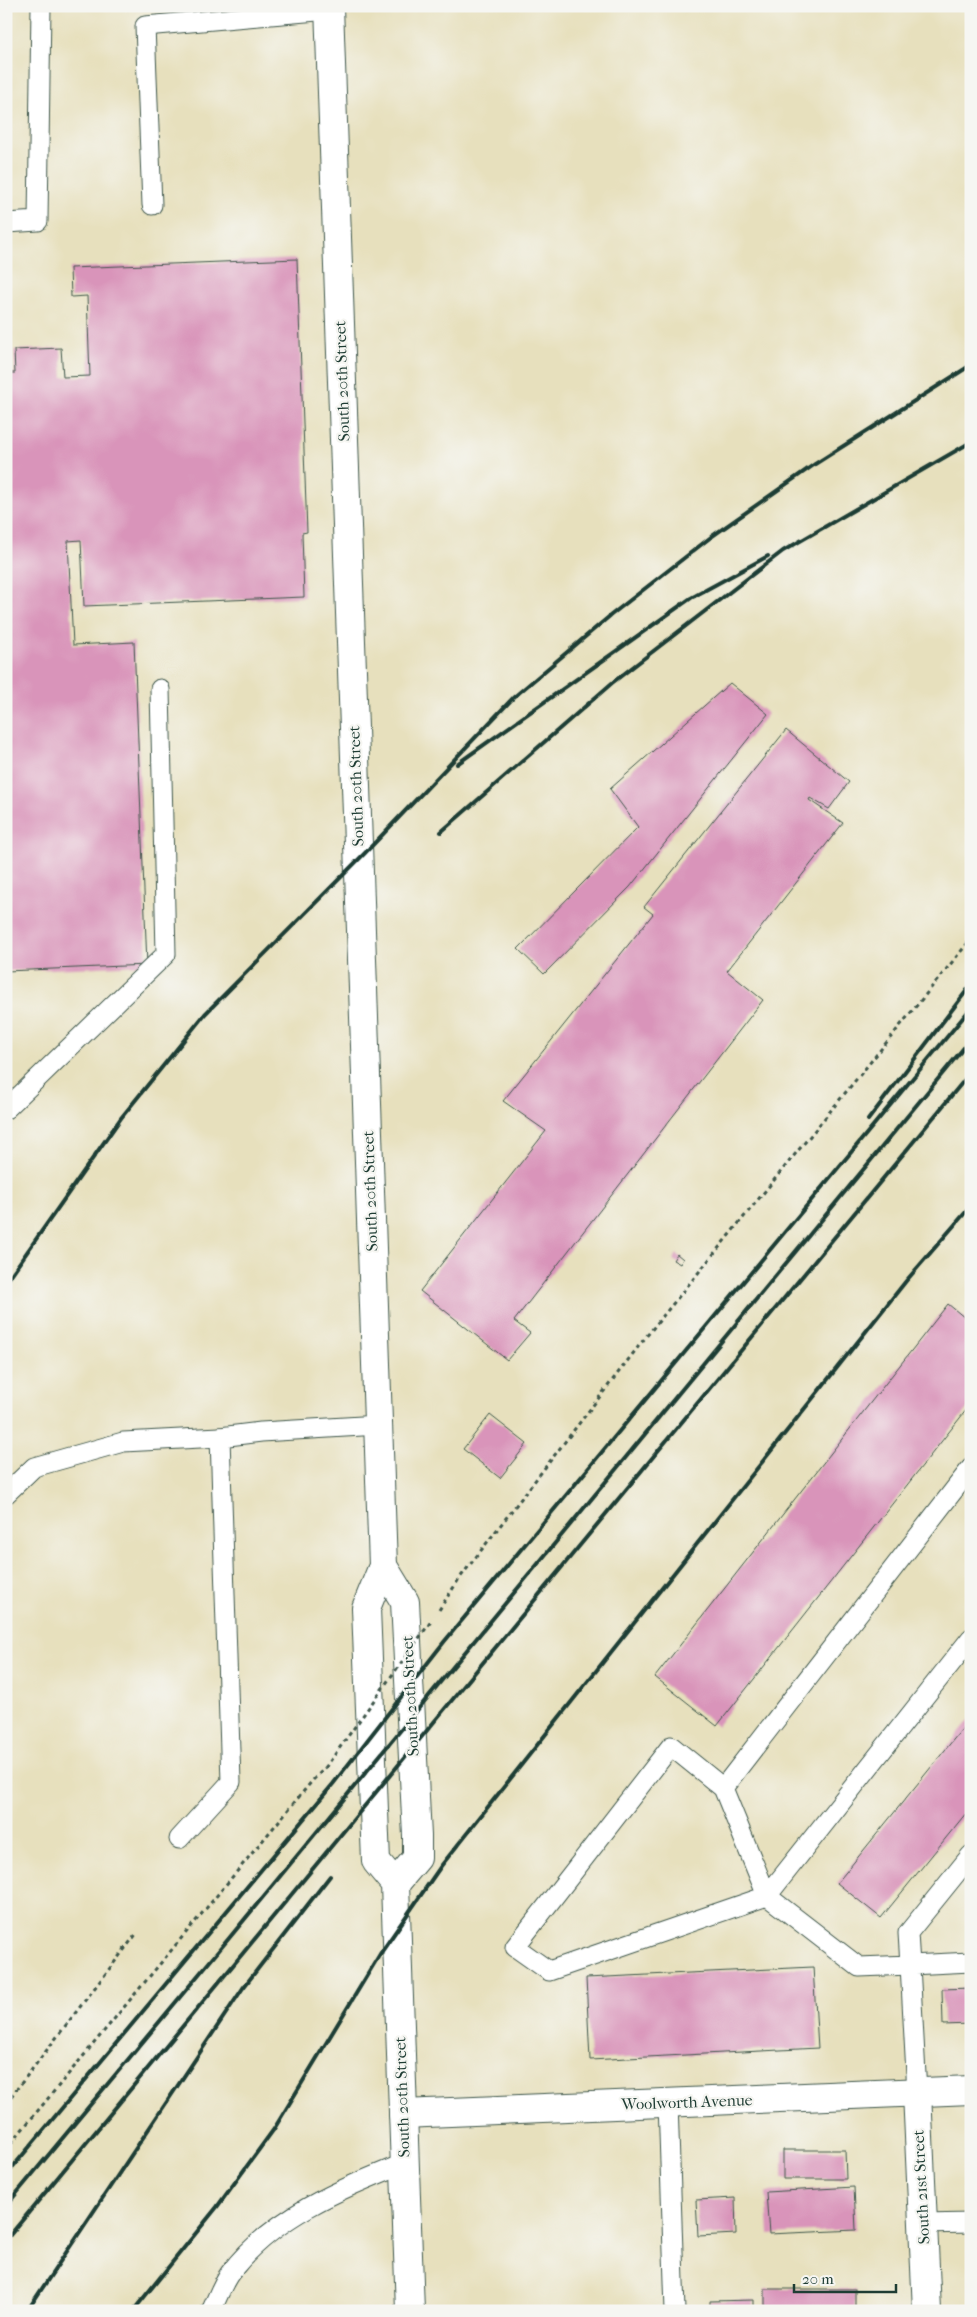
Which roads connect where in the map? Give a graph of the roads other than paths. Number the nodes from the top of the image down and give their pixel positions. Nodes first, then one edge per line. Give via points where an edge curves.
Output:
1 (41, 6) edge
2 (329, 8) edge
3 (152, 205) dead end
4 (6, 223) edge
5 (160, 689) dead end
6 (6, 1109) edge
7 (379, 1425) junction
8 (220, 1437) junction
9 (971, 1468) edge
10 (6, 1494) edge
11 (383, 1566) junction
12 (971, 1638) edge
13 (723, 1788) junction
14 (179, 1839) dead end
15 (971, 1855) edge
16 (395, 1884) junction
17 (767, 1896) junction
18 (971, 1962) edge
19 (910, 1965) junction
20 (971, 2090) edge
21 (917, 2092) junction
22 (668, 2103) junction
23 (403, 2114) junction
24 (405, 2163) junction
25 (971, 2223) edge
26 (923, 2224) junction
27 (211, 2311) edge
28 (410, 2311) edge
29 (676, 2311) edge
30 (927, 2311) edge

1 - 4 lane via 38,221
2 - 3 lane via 145,26
2 - 7 street, South 20th Street
5 - 6 lane via 166,954
7 - 8 lane
7 - 11 street, South 20th Street
8 - 10 lane via 123,1442 34,1467
8 - 14 lane via 231,1782
9 - 13 lane
11 - 16 street, South 20th Street via 366,1608 367,1637 376,1861
11 - 16 street, South 20th Street via 405,1602 418,1858
12 - 17 lane
13 - 17 lane
13 - 17 lane via 671,1746 515,1947 549,1971
15 - 19 lane via 908,1933
16 - 23 street, South 20th Street
17 - 19 lane via 859,1967
18 - 19 lane
19 - 21 lane
20 - 21 street, Woolworth Avenue
21 - 22 street, Woolworth Avenue
21 - 26 street, South 21st Street
22 - 23 street, Woolworth Avenue
22 - 29 lane
23 - 24 street, South 20th Street
24 - 27 lane via 314,2202 259,2241 229,2274
24 - 28 street, South 20th Street
25 - 26 lane
26 - 30 street, South 21st Street

